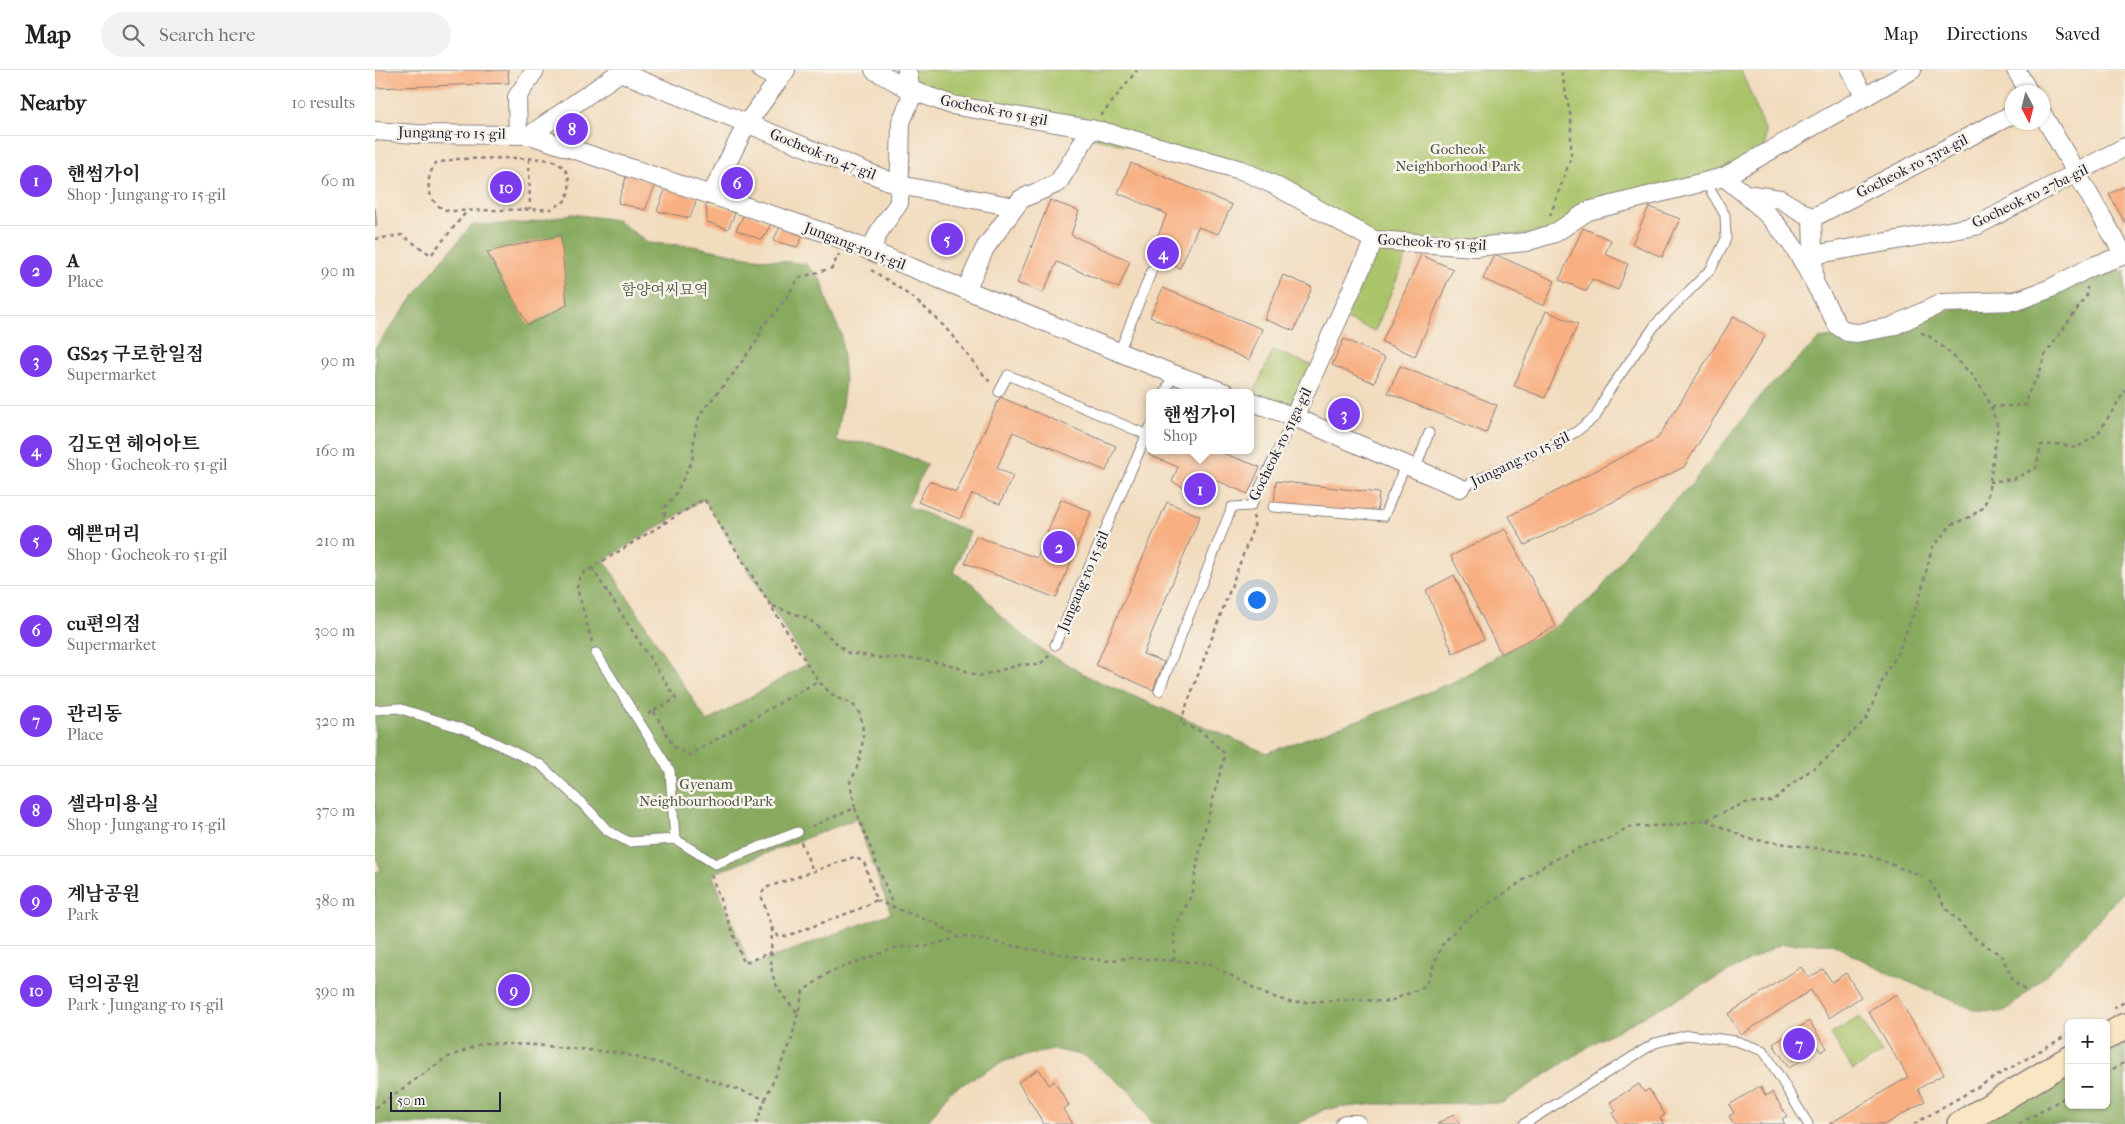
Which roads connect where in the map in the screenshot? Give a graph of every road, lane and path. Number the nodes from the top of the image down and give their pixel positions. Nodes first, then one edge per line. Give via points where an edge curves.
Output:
1 (535, 70) edge
2 (761, 70) edge
3 (874, 70) edge
4 (907, 70) edge
5 (1137, 70) edge
6 (1561, 70) edge
7 (1849, 70) edge
8 (1913, 70) edge
9 (2016, 70) edge
10 (621, 71) edge
11 (783, 74) edge
12 (2025, 85) edge
13 (911, 90) junction
14 (1865, 97) junction
15 (2005, 118) edge
16 (747, 123) junction
17 (2050, 127) edge
18 (1091, 129) junction
19 (375, 131) edge
20 (524, 135) junction
21 (2125, 147) edge
22 (529, 159) junction
23 (2077, 174) junction
24 (1724, 177) junction
25 (1705, 181) junction
26 (899, 185) junction
27 (1745, 194) junction
28 (711, 195) junction
29 (1015, 207) junction
30 (530, 209) junction
31 (467, 211) junction
32 (1812, 218) junction
33 (1555, 233) junction
34 (375, 239) edge
35 (1374, 240) junction
36 (844, 250) junction
37 (1813, 255) junction
38 (2125, 255) edge
39 (869, 259) junction
40 (2093, 266) junction
41 (1153, 270) dead end
42 (1814, 282) junction
43 (966, 290) junction
44 (1891, 327) junction
45 (1119, 352) junction
46 (1173, 374) junction
47 (1167, 389) edge
48 (1215, 389) edge
49 (2125, 391) edge
50 (999, 392) joint
51 (1254, 402) edge
52 (1991, 406) junction
53 (1294, 417) junction
54 (1146, 430) edge
55 (1429, 433) dead end
56 (1146, 436) edge
57 (1410, 468) junction
58 (1989, 482) junction
59 (1460, 488) joint
60 (1251, 506) junction
61 (1273, 507) dead end
62 (664, 524) junction
63 (592, 568) junction
64 (771, 606) junction
65 (1055, 646) joint
66 (596, 653) joint
67 (818, 681) junction
68 (1159, 691) dead end
69 (375, 710) edge
70 (653, 710) junction
71 (639, 721) junction
72 (855, 808) junction
73 (1706, 820) junction
74 (798, 832) junction
75 (675, 840) junction
76 (704, 858) junction
77 (813, 871) junction
78 (1922, 876) dead end
79 (1930, 881) dead end
80 (876, 900) junction
81 (895, 909) junction
82 (772, 928) junction
83 (958, 937) junction
84 (772, 952) junction
85 (1174, 961) junction
86 (2028, 992) dead end
87 (797, 1012) junction
88 (2125, 1026) edge
89 (2110, 1035) edge
90 (2065, 1036) edge
91 (2065, 1061) edge
92 (2125, 1062) edge
93 (2110, 1071) edge
94 (2065, 1097) edge
95 (765, 1099) junction
96 (375, 1108) edge
97 (756, 1124) edge
98 (1345, 1124) edge
99 (1357, 1124) edge
100 (1524, 1124) edge
101 (1808, 1124) edge
102 (1914, 1124) edge
103 (1959, 1124) edge
104 (2019, 1124) edge

1 - 20 street via 517,97
2 - 11 street
3 - 13 street, Gocheok-ro 51-gil
4 - 13 street
5 - 18 path
6 - 33 path via 1572,138 1571,157 1550,217
7 - 14 street
8 - 14 street
9 - 12 street
10 - 16 street, Gocheok-ro 47-gil
10 - 20 street
11 - 16 street
13 - 18 street, Gocheok-ro 51-gil via 952,105
13 - 26 street via 901,122
14 - 24 street
15 - 32 street, Gocheok-ro 33ra-gil
16 - 26 street, Gocheok-ro 47-gil
16 - 28 street
17 - 23 street
18 - 29 street via 1059,183 1021,199
18 - 35 street, Gocheok-ro 51-gil via 1241,170
19 - 20 street, Jungang-ro 15-gil
20 - 28 street, Jungang-ro 15-gil
21 - 23 street, Gocheok-ro 27ba-gil
22 - 30 path
22 - 30 path via 555,161 568,174 571,187 566,200 552,209
22 - 31 path via 456,159 436,163 429,182 433,202 449,211
23 - 37 street, Gocheok-ro 27ba-gil via 1976,226
23 - 38 street
24 - 25 street, Gocheok-ro 51-gil
24 - 27 street
25 - 33 street, Gocheok-ro 51-gil via 1588,211
25 - 59 lane, Jungang-ro 15-gil via 1725,214 1725,239 1711,269 1656,324 1608,392 1596,416 1576,432
26 - 29 street, Gocheok-ro 47-gil
26 - 39 street via 899,203 880,230
27 - 32 street via 1780,199
27 - 42 street via 1762,208 1795,248
28 - 36 street, Jungang-ro 15-gil
29 - 43 street via 985,248
30 - 31 path
31 - 34 path via 431,256 402,235
32 - 37 street
33 - 35 street, Gocheok-ro 51-gil via 1526,242 1475,247
35 - 53 street, Gocheok-ro 51ga-gil
36 - 39 street, Jungang-ro 15-gil
36 - 62 path via 832,268 799,278 777,311 762,326 758,338 733,374 700,414 695,430 693,461 665,507
37 - 42 street
38 - 40 street
39 - 43 street, Jungang-ro 15-gil
39 - 50 path via 948,331
40 - 44 street via 2049,289 2016,301 1941,303
40 - 52 path via 2087,295 2045,355 2039,375 2027,396 2026,406
41 - 45 lane
42 - 44 street via 1838,326 1847,332
43 - 45 street, Jungang-ro 15-gil
44 - 52 path via 1926,334 1947,350 1984,392
45 - 46 street, Jungang-ro 15-gil
46 - 47 lane
46 - 48 street, Jungang-ro 15-gil
49 - 58 path via 2097,435 2076,448 2061,444 2041,445 2036,468 2013,479
50 - 54 lane, Jungang-ro 15-gil via 1008,375
51 - 53 street, Jungang-ro 15-gil
52 - 58 path via 1998,427
53 - 57 street, Jungang-ro 15-gil
53 - 60 lane, Gocheok-ro 51ga-gil
55 - 57 lane
56 - 65 lane, Jungang-ro 15-gil
57 - 59 street, Jungang-ro 15-gil
57 - 61 lane via 1384,516
58 - 73 path via 1983,507 1970,517 1952,524 1932,548 1919,600 1866,719 1827,758 1773,801 1745,804
60 - 68 lane, Gocheok-ro 51ga-gil via 1232,507
60 - 85 path via 1255,523 1181,722 1202,732 1225,754 1191,896 1174,930
62 - 63 path
62 - 64 path via 704,499
63 - 66 path via 580,575 577,588
63 - 70 path via 676,699
64 - 65 path via 809,620 848,653 948,664 979,676 1023,664 1039,665 1051,655
64 - 67 path
66 - 71 lane
67 - 70 path via 689,755 674,747
67 - 72 path via 833,696 853,706 862,717 858,771 850,782
69 - 75 lane via 399,708 470,731 541,765 608,831 629,842
70 - 71 path
71 - 75 lane via 671,770
72 - 74 path
72 - 81 path
73 - 78 path via 1749,839 1867,856
73 - 85 path via 1676,825 1628,826 1611,838 1548,863 1463,922 1442,945 1422,988 1388,1002 1353,999 1293,1003 1267,995 1208,963
74 - 76 lane via 715,864
74 - 77 path
75 - 76 lane
76 - 84 path via 744,963
77 - 80 path via 854,857 864,862
77 - 82 path via 765,888 761,895
79 - 86 path via 1945,907 1973,937 2002,956 2014,982
80 - 81 path
80 - 82 path via 787,936 778,936
81 - 83 path via 944,927
82 - 84 path
83 - 85 path via 986,939 1105,961 1130,958
83 - 87 path via 924,948 898,947 829,972 803,991
84 - 87 path via 773,982
87 - 95 path via 791,1042
88 - 89 main road
90 - 102 path
91 - 103 main road
92 - 93 path
94 - 104 path
95 - 96 path via 670,1066 620,1053 535,1044 483,1043 445,1058
95 - 97 path
98 - 99 street
100 - 101 lane via 1655,1044 1688,1035 1736,1041 1764,1051

